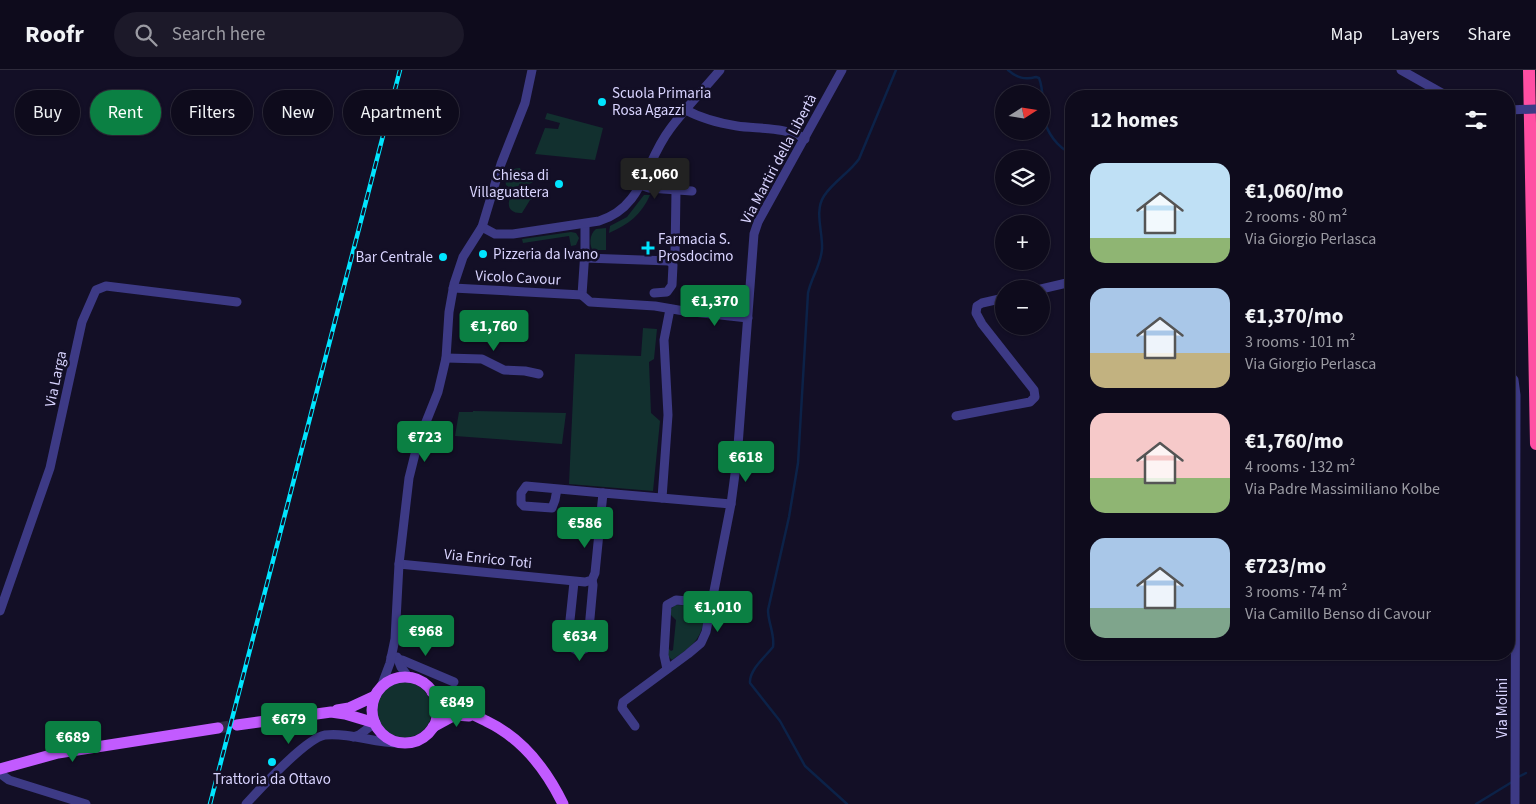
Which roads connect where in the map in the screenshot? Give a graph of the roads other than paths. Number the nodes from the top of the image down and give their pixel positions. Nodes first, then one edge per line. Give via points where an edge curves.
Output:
1 (532, 70) edge
2 (720, 70) edge
3 (842, 70) edge
4 (1401, 70) edge
5 (1529, 70) edge
6 (1436, 90) edge
7 (686, 110) junction
8 (1515, 110) edge
9 (1536, 110) edge
10 (805, 139) junction
11 (640, 185) junction
12 (676, 190) junction
13 (692, 191) dead end
14 (585, 224) junction
15 (482, 226) junction
16 (584, 258) junction
17 (670, 261) junction
18 (1065, 283) edge
19 (1050, 287) edge
20 (453, 288) junction
21 (654, 293) dead end
22 (582, 295) junction
23 (995, 300) edge
24 (237, 302) dead end
25 (670, 309) junction
26 (748, 318) junction
27 (446, 358) junction
28 (539, 374) dead end
29 (1515, 388) edge
30 (956, 416) dead end
31 (1536, 444) edge
32 (556, 489) dead end
33 (603, 493) junction
34 (662, 498) junction
35 (731, 504) junction
36 (399, 564) junction
37 (592, 580) junction
38 (574, 582) junction
39 (712, 603) junction
40 (0, 611) edge
41 (394, 658) junction
42 (667, 669) junction
43 (409, 678) junction
44 (454, 682) dead end
45 (378, 691) junction
46 (432, 692) junction
47 (331, 712) junction
48 (356, 717) junction
49 (479, 717) junction
50 (375, 723) junction
51 (238, 725) tunnel mouth
52 (635, 726) dead end
53 (433, 727) junction
54 (218, 728) tunnel mouth
55 (353, 737) junction
56 (402, 743) junction
57 (0, 769) edge
58 (86, 804) edge
59 (246, 804) edge
60 (563, 804) edge
61 (1515, 804) edge

1 - 15 street via 525,103 501,164
2 - 7 street
3 - 10 street, Via Martiri della Libertà
4 - 6 street
5 - 31 highway
7 - 10 street via 703,120 794,132
7 - 11 street via 669,130
8 - 9 street, bridge
10 - 26 street, Via Martiri della Libertà via 754,234
11 - 12 street
11 - 14 street via 633,200 621,211
12 - 13 street
12 - 17 street via 674,257
14 - 15 street via 514,234 495,234
14 - 16 street
15 - 20 street via 462,257
16 - 17 street
16 - 22 street
17 - 21 street via 673,264 672,284 667,292
18 - 19 street
20 - 22 street, Vicolo Cavour
20 - 27 street
22 - 25 street, Vicolo Cavour via 590,302
23 - 30 street via 977,306 976,313 1034,390 1035,397 1030,402
24 - 40 street, Via Larga via 106,286 96,290 82,322 50,468
25 - 26 street, Vicolo Cavour
25 - 34 street via 664,340 668,415
26 - 35 street, Via Martiri della Libertà
27 - 28 street via 482,359 504,370
27 - 36 street via 409,478
29 - 61 street, Via Molini
32 - 33 street
33 - 34 street
33 - 37 street
34 - 35 street
35 - 39 street, Via Martiri della Libertà
36 - 38 street, Via Enrico Toti
36 - 41 street
37 - 38 street, Via Enrico Toti
37 - 38 street via 588,640 585,649 578,651 568,640
39 - 42 street, Via Martiri della Libertà via 701,643
39 - 42 street via 676,600 667,605 664,655
41 - 43 street
41 - 44 street
41 - 45 street
42 - 52 street, Via Martiri della Libertà via 623,702 622,708
43 - 45 main road via 389,681
43 - 46 main road via 418,680
45 - 47 main road via 349,708
45 - 50 main road via 372,714
46 - 49 main road via 447,703
46 - 53 main road via 437,709
47 - 48 main road
47 - 51 main road
48 - 50 main road
48 - 55 street via 360,729
49 - 53 main road via 455,715
49 - 60 main road via 515,739 530,753 551,780
50 - 55 street
50 - 56 main road via 386,737
53 - 56 main road via 419,739
54 - 57 main road via 58,753
55 - 56 street
55 - 59 street via 323,735 311,741
57 - 58 street via 9,780

